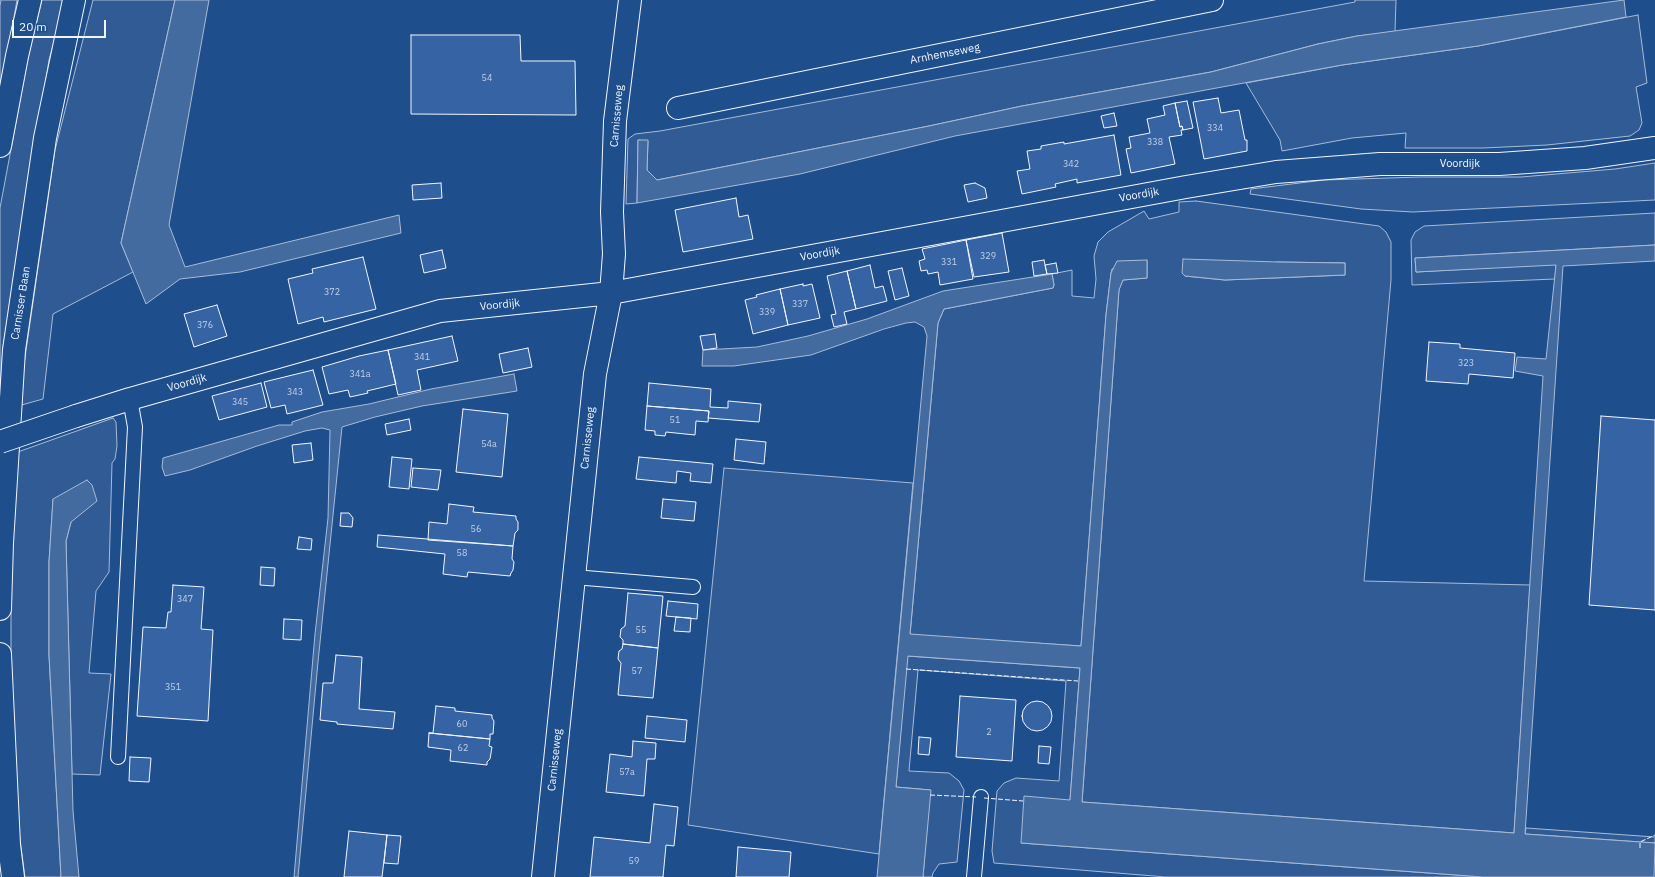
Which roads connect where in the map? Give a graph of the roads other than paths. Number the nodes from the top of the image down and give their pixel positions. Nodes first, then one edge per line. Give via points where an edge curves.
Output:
1 (30, 0) edge
2 (74, 0) edge
3 (630, 0) edge
4 (1212, 0) edge
5 (678, 108) dead end
6 (0, 146) edge
7 (1655, 148) edge
8 (611, 293) junction
9 (130, 400) junction
10 (0, 442) edge
11 (574, 577) junction
12 (693, 587) dead end
13 (0, 609) edge
14 (0, 654) edge
15 (118, 757) dead end
16 (980, 797) dead end
17 (13, 877) edge
18 (543, 877) edge
19 (974, 877) edge

1 - 6 street
2 - 13 street, Carnisser Baan via 45,138 14,350
3 - 8 street, Carnisseweg via 615,121 612,212 614,254
4 - 5 street, Arnhemseweg
7 - 8 street, Voordijk via 1585,158 1499,164 1380,164 1276,172
8 - 9 street, Voordijk via 440,311
8 - 11 street, Carnisseweg via 595,374
9 - 10 street, Voordijk, bridge
9 - 15 lane via 136,427
11 - 12 lane
11 - 18 street, Carnisseweg
14 - 17 street via 9,845
16 - 19 lane

